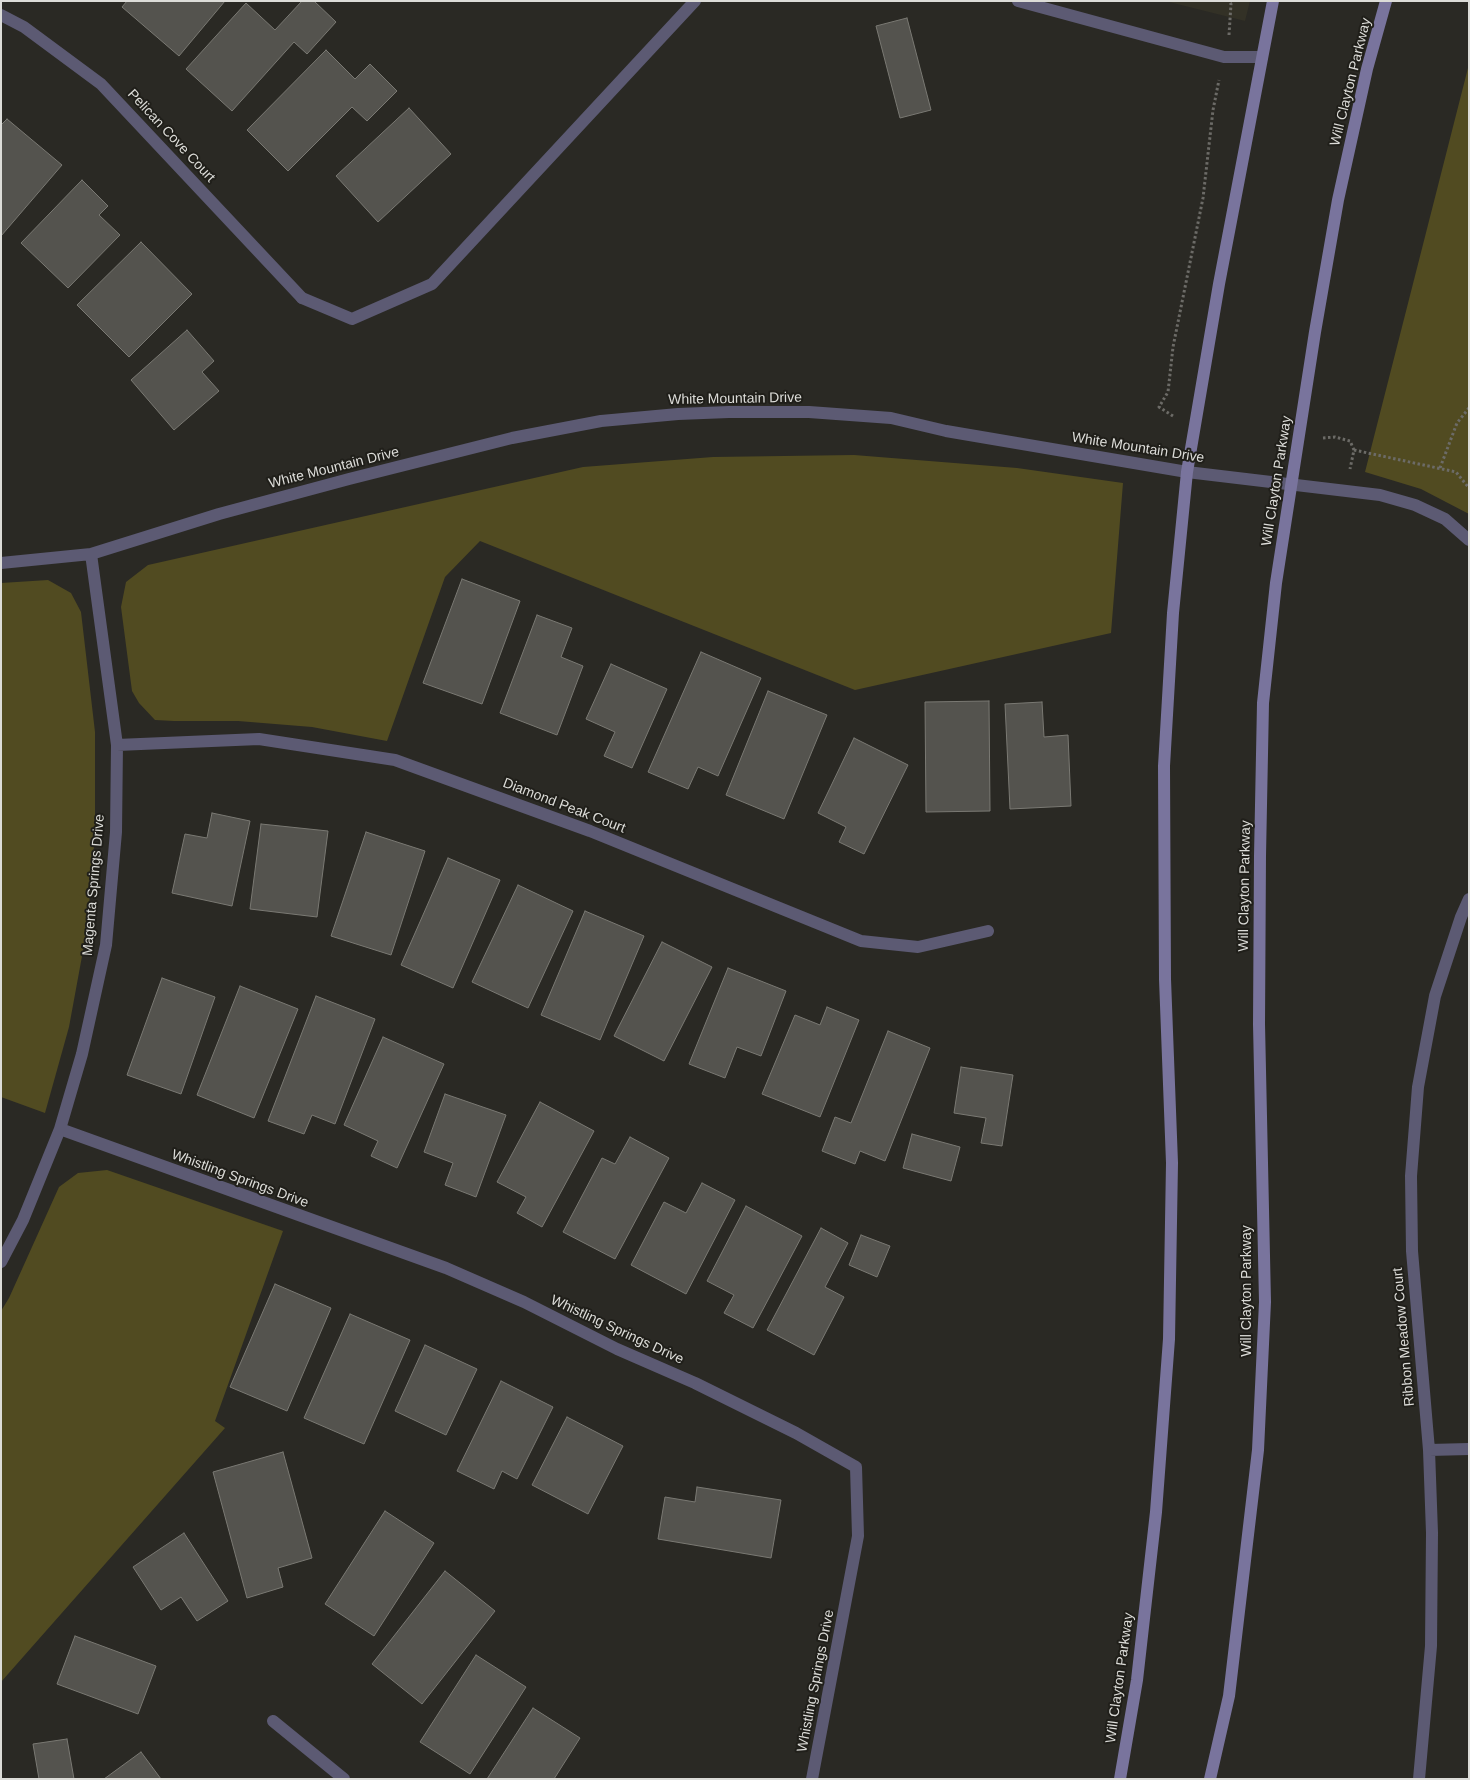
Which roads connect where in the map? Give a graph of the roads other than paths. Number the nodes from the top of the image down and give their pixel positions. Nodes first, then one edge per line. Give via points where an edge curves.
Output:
1 (695, 1) edge
2 (1018, 1) edge
3 (1273, 1) edge
4 (1386, 1) edge
5 (1, 15) edge
6 (1262, 57) junction
7 (1187, 472) junction
8 (1292, 486) junction
9 (1469, 540) edge
10 (92, 554) junction
11 (1, 563) edge
12 (117, 745) junction
13 (1469, 899) edge
14 (988, 931) dead end
15 (60, 1129) junction
16 (1, 1262) edge
17 (1469, 1449) edge
18 (1429, 1450) junction
19 (273, 1721) dead end
20 (344, 1779) edge
21 (812, 1779) edge
22 (1120, 1779) edge
23 (1210, 1779) edge
24 (1419, 1779) edge

1 - 5 street, Pelican Cove Court via 432,284 352,319 302,298 101,84 24,27
2 - 6 street via 1224,57
3 - 6 main road, Will Clayton Parkway
4 - 8 main road, Will Clayton Parkway via 1367,69 1338,200
6 - 7 main road, Will Clayton Parkway
7 - 8 street, White Mountain Drive
7 - 10 street, White Mountain Drive via 946,431 891,418 782,412 678,414 601,421 512,438 349,478
7 - 22 main road, Will Clayton Parkway via 1173,613 1164,766 1165,978 1172,1163 1169,1339 1156,1512 1137,1680
8 - 9 street, White Mountain Drive via 1380,495 1415,504 1445,519
8 - 23 main road, Will Clayton Parkway via 1276,583 1263,703 1259,1024 1265,1302 1258,1450 1229,1696
10 - 11 street, White Mountain Drive
10 - 12 street, Magenta Springs Drive
12 - 14 street, Diamond Peak Court via 259,739 396,760 590,831 861,941 918,947
12 - 15 street, Magenta Springs Drive via 116,832 106,945 82,1054
13 - 18 street, Ribbon Meadow Court via 1435,996 1418,1088 1412,1156 1412,1251
15 - 16 street, Magenta Springs Drive
15 - 21 street, Whistling Springs Drive via 446,1268 737,1404 856,1467 858,1536
17 - 18 street
18 - 24 street, Ribbon Meadow Court via 1431,1646
19 - 20 street

